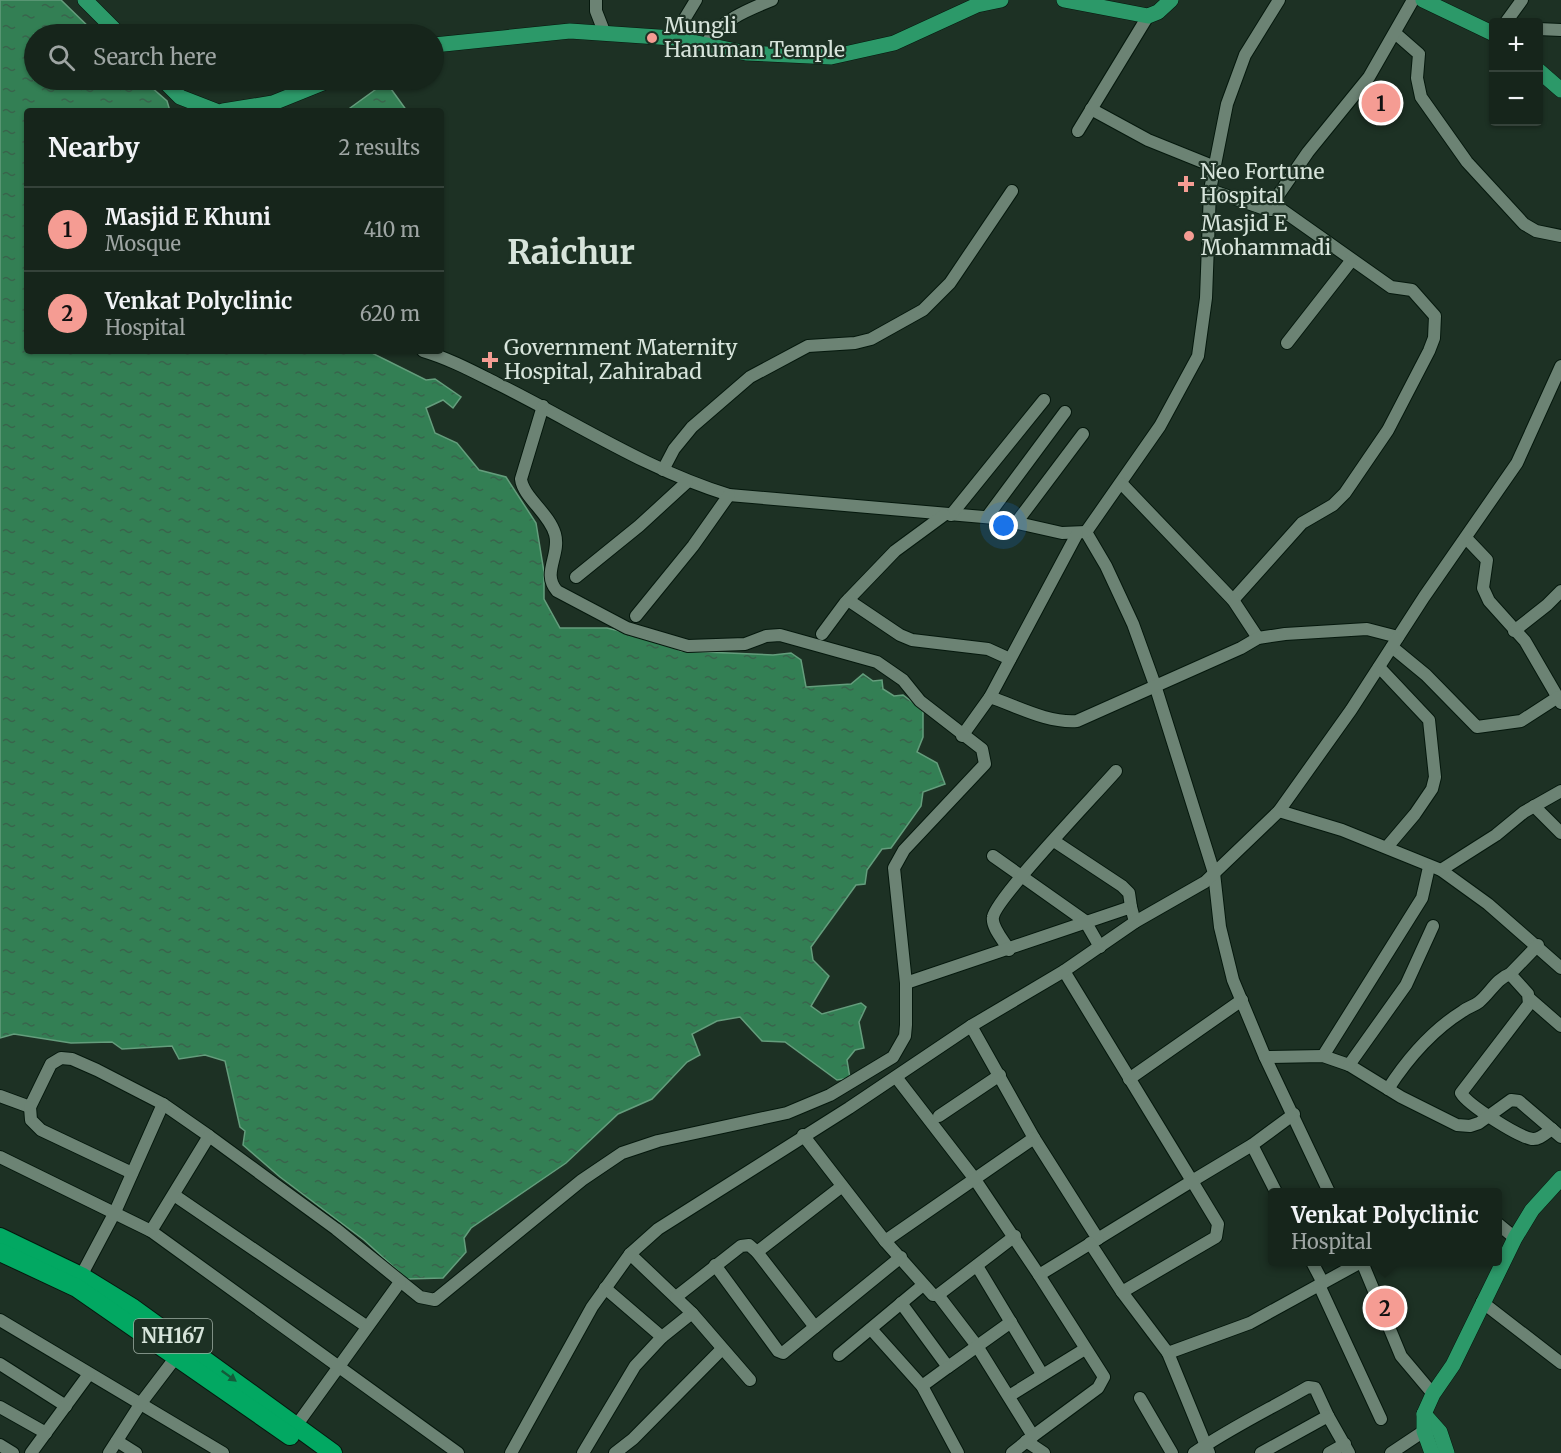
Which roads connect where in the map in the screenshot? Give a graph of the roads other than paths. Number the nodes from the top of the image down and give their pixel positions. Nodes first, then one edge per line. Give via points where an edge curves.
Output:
1 (85, 0) edge
2 (596, 0) edge
3 (696, 0) edge
4 (772, 0) edge
5 (1000, 0) edge
6 (1064, 0) edge
7 (1171, 0) edge
8 (1279, 0) edge
9 (1413, 0) edge
10 (1423, 0) edge
11 (1522, 0) edge
12 (1095, 2) edge
13 (1148, 16) junction
14 (1509, 18) edge
15 (109, 24) edge
16 (1543, 29) edge
17 (1561, 30) edge
18 (1489, 32) edge
19 (605, 33) junction
20 (1395, 33) junction
21 (673, 38) junction
22 (444, 44) edge
23 (705, 45) junction
24 (1541, 72) edge
25 (173, 90) edge
26 (305, 90) edge
27 (1561, 90) edge
28 (208, 108) edge
29 (242, 108) edge
30 (1091, 109) junction
31 (1078, 131) dead end
32 (1215, 167) junction
33 (1210, 190) junction
34 (1012, 191) dead end
35 (1268, 210) junction
36 (1561, 236) edge
37 (1351, 261) junction
38 (1287, 343) dead end
39 (432, 354) edge
40 (1561, 366) edge
41 (1044, 400) dead end
42 (543, 406) junction
43 (1065, 412) dead end
44 (1083, 434) dead end
45 (663, 470) junction
46 (687, 482) junction
47 (1121, 483) junction
48 (729, 495) junction
49 (947, 515) junction
50 (987, 517) junction
51 (1016, 523) junction
52 (1082, 533) junction
53 (1466, 538) junction
54 (576, 576) dead end
55 (1561, 591) edge
56 (848, 600) junction
57 (1233, 600) junction
58 (636, 616) dead end
59 (1515, 631) junction
60 (822, 634) dead end
61 (1258, 638) junction
62 (1395, 642) junction
63 (1010, 659) junction
64 (1379, 667) junction
65 (1155, 685) junction
66 (990, 697) junction
67 (1559, 700) edge
68 (962, 736) junction
69 (1116, 771) dead end
70 (1561, 791) edge
71 (1534, 806) junction
72 (1279, 811) junction
73 (1561, 833) edge
74 (1054, 841) junction
75 (1387, 847) junction
76 (993, 856) dead end
77 (1435, 868) junction
78 (1214, 873) junction
79 (1022, 876) junction
80 (1131, 907) junction
81 (1085, 921) junction
82 (1135, 922) junction
83 (1433, 926) dead end
84 (1538, 945) junction
85 (1100, 947) junction
86 (1009, 950) junction
87 (1561, 968) edge
88 (1064, 971) junction
89 (1510, 974) junction
90 (906, 983) junction
91 (1530, 999) junction
92 (1242, 1000) junction
93 (970, 1026) junction
94 (1561, 1026) edge
95 (1323, 1056) junction
96 (1265, 1057) junction
97 (1349, 1065) junction
98 (1000, 1075) junction
99 (896, 1077) junction
100 (1129, 1079) junction
101 (1388, 1089) junction
102 (0, 1096) edge
103 (163, 1104) junction
104 (30, 1107) junction
105 (1294, 1114) junction
106 (1488, 1115) junction
107 (939, 1116) dead end
108 (1557, 1133) edge
109 (209, 1136) junction
110 (803, 1136) junction
111 (1034, 1138) junction
112 (1252, 1145) junction
113 (0, 1157) edge
114 (132, 1173) junction
115 (974, 1178) junction
116 (1561, 1178) edge
117 (1192, 1181) junction
118 (841, 1187) junction
119 (1274, 1188) edge
120 (1327, 1188) edge
121 (174, 1195) junction
122 (115, 1212) junction
123 (1502, 1228) edge
124 (152, 1231) junction
125 (1015, 1236) junction
126 (0, 1238) edge
127 (1515, 1238) junction
128 (885, 1241) junction
129 (1094, 1241) junction
130 (0, 1252) edge
131 (757, 1252) junction
132 (630, 1254) junction
133 (901, 1257) junction
134 (1502, 1263) edge
135 (715, 1265) junction
136 (977, 1266) junction
137 (1314, 1266) edge
138 (1354, 1266) edge
139 (1363, 1266) edge
140 (1501, 1266) edge
141 (1039, 1275) junction
142 (81, 1276) junction
143 (400, 1282) junction
144 (1321, 1284) junction
145 (923, 1285) junction
146 (605, 1288) junction
147 (1122, 1293) junction
148 (938, 1295) junction
149 (676, 1297) junction
150 (1482, 1302) junction
151 (901, 1303) junction
152 (692, 1313) junction
153 (0, 1320) edge
154 (1011, 1322) junction
155 (366, 1326) junction
156 (815, 1328) junction
157 (871, 1329) junction
158 (662, 1337) junction
159 (977, 1346) junction
160 (722, 1349) junction
161 (1085, 1349) junction
162 (1168, 1353) junction
163 (839, 1355) dead end
164 (176, 1357) junction
165 (1561, 1363) edge
166 (0, 1364) edge
167 (338, 1365) junction
168 (948, 1367) junction
169 (89, 1374) junction
170 (1042, 1374) junction
171 (750, 1380) dead end
172 (922, 1386) junction
173 (1433, 1394) junction
174 (1009, 1396) junction
175 (1140, 1398) dead end
176 (141, 1403) junction
177 (66, 1406) junction
178 (0, 1407) edge
179 (1424, 1414) junction
180 (1328, 1416) junction
181 (1381, 1419) dead end
182 (296, 1426) junction
183 (1424, 1431) junction
184 (46, 1433) junction
185 (1030, 1439) junction
186 (117, 1441) junction
187 (0, 1445) edge
188 (1207, 1449) edge
189 (1347, 1449) edge
190 (13, 1453) edge
191 (31, 1453) edge
192 (109, 1453) edge
193 (136, 1453) edge
194 (223, 1453) edge
195 (314, 1453) edge
196 (333, 1453) edge
197 (459, 1453) edge
198 (511, 1453) edge
199 (583, 1453) edge
200 (615, 1453) edge
201 (958, 1453) edge
202 (1012, 1453) edge
203 (1044, 1453) edge
204 (1172, 1453) edge
205 (1194, 1453) edge
206 (1261, 1453) edge
207 (1329, 1453) edge
208 (1391, 1453) edge
209 (1432, 1453) edge
210 (1447, 1453) edge

1 - 15 main road
2 - 19 street
3 - 21 street
4 - 23 street via 734,18
5 - 23 main road via 977,5 894,43 831,57 746,53
6 - 12 main road
7 - 13 main road
8 - 32 street via 1245,55 1227,104
9 - 20 street
10 - 18 main road
11 - 14 street
12 - 13 main road
13 - 30 street
16 - 17 street
19 - 21 main road
19 - 22 main road via 542,33
20 - 35 street via 1369,77 1308,152
20 - 36 street via 1419,54 1417,78 1421,98 1483,181 1524,224
21 - 23 main road
24 - 27 main road
25 - 28 main road via 180,97
26 - 29 main road via 273,103
30 - 31 street
30 - 32 street via 1148,140
32 - 33 street
33 - 35 street
33 - 47 street via 1206,298 1198,356 1160,426
34 - 45 street via 950,283 923,310 871,339 808,346 750,377 692,427
35 - 37 street via 1282,210 1293,216
37 - 38 street
37 - 57 street via 1390,287 1412,290 1420,297 1435,316 1434,338 1389,430 1345,493 1302,523
39 - 42 street
40 - 53 street via 1517,463
41 - 49 street
42 - 45 street
42 - 68 street via 520,479 555,534 557,551 549,574 557,591 627,628 688,646 745,644 780,635 867,657 903,680 920,701
43 - 50 street
44 - 51 street
45 - 46 street
46 - 48 street
46 - 54 street
47 - 52 street
47 - 57 street
48 - 49 street
48 - 58 street
49 - 50 street
49 - 56 street via 895,551
50 - 51 street
51 - 52 street
52 - 63 street
52 - 65 street via 1106,566
53 - 59 street via 1487,560 1483,588 1489,601
53 - 62 street
55 - 59 street
56 - 60 street
56 - 63 street via 912,640 988,650
57 - 61 street
59 - 67 street via 1525,641
61 - 62 street via 1367,629
61 - 65 street
62 - 64 street
62 - 67 street via 1477,727 1521,721
63 - 66 street
64 - 72 street
64 - 75 street via 1429,720 1435,777 1432,789 1415,814
65 - 66 street via 1069,721 1048,719
65 - 78 street
66 - 68 street
68 - 90 street via 982,749 985,764 904,850 894,868
69 - 74 street
70 - 71 street
71 - 73 street
71 - 77 street via 1496,835
72 - 75 street
72 - 78 street
74 - 79 street
74 - 80 street via 1122,886 1129,893
75 - 77 street
76 - 79 street
77 - 84 street
77 - 95 street via 1422,898
78 - 82 street
78 - 92 street via 1221,927 1233,980
79 - 81 street
79 - 86 street via 992,918
80 - 81 street
80 - 82 street
81 - 85 street
81 - 86 street
82 - 85 street
83 - 97 street via 1406,984
84 - 87 street
84 - 89 street
85 - 88 street
86 - 90 street
88 - 93 street
88 - 100 street
89 - 91 street
89 - 101 street via 1478,1003 1426,1039
90 - 143 street via 906,1025 900,1047 893,1057 862,1078 787,1113 658,1141 622,1153 582,1180 435,1300 420,1297
91 - 94 street
91 - 106 street via 1461,1093
92 - 96 street
92 - 100 street
93 - 98 street
93 - 99 street
95 - 96 street
95 - 97 street
96 - 105 street
97 - 101 street
98 - 107 street
98 - 111 street
99 - 110 street
99 - 115 street
100 - 117 street
101 - 106 street via 1457,1125 1470,1126
102 - 104 street
103 - 104 street via 97,1070 61,1058 51,1064
103 - 109 street
103 - 114 street
104 - 114 street via 31,1120 41,1130
105 - 112 street
105 - 120 street
106 - 108 street via 1529,1138
106 - 108 street via 1511,1100 1519,1101
109 - 121 street
109 - 143 street via 336,1229
110 - 118 street
110 - 132 street via 658,1229
111 - 115 street
111 - 129 street
112 - 117 street
112 - 119 street
113 - 122 street
114 - 122 street
115 - 125 street
115 - 128 street
116 - 127 main road via 1532,1210
117 - 129 street
117 - 147 street via 1218,1224 1216,1237
118 - 128 street
118 - 131 street
121 - 124 street
121 - 155 street
122 - 124 street
122 - 142 street
123 - 127 street
124 - 167 street
125 - 136 street
125 - 141 street
126 - 142 highway, NH167
127 - 134 main road
128 - 133 street
129 - 141 street
129 - 147 street
130 - 164 highway, NH167 via 77,1288
131 - 135 street via 749,1245 741,1246
131 - 156 street
132 - 146 street
132 - 149 street
133 - 145 street
133 - 156 street
135 - 149 street
135 - 156 street via 778,1351 788,1352
136 - 148 street
136 - 154 street
137 - 144 street
138 - 144 street
139 - 173 street via 1401,1356
140 - 150 main road
141 - 161 street
142 -> 182 highway, NH167 via 133,1308
143 - 155 street
144 - 162 street via 1250,1323
144 - 181 street
145 - 148 street via 928,1292
145 - 151 street
146 - 158 street
146 - 198 street
147 - 162 street
148 - 159 street
149 - 152 street
150 - 165 street
150 - 173 main road via 1453,1365
151 - 157 street
151 - 168 street
152 - 158 street
152 - 160 street
153 - 169 street
154 - 159 street
154 - 170 street
155 - 167 street
157 - 163 street
157 - 172 street
158 - 199 street via 630,1373
159 - 168 street
159 - 174 street
160 - 171 street
160 - 200 street
161 - 170 street
161 - 185 street via 1104,1377 1102,1383
162 - 188 street
164 - 176 street
164 - 195 highway, NH167
166 - 177 street
167 - 182 street
167 - 197 street
168 - 172 street
169 - 176 street
169 - 177 street
170 - 174 street
172 - 201 street
173 - 179 main road
174 - 185 street
175 - 204 street
176 - 186 street
176 - 194 street
177 - 184 street
178 - 184 street
179 - 183 main road
179 - 210 main road via 1440,1432
180 - 188 street via 1315,1388 1308,1386
180 - 189 street
180 - 206 street
182 - 196 highway, NH167
183 - 208 street
183 - 209 main road
184 - 191 street
185 - 202 street
185 - 203 street
186 - 192 street
186 - 193 street
187 - 190 street
188 - 205 street
189 - 207 street

